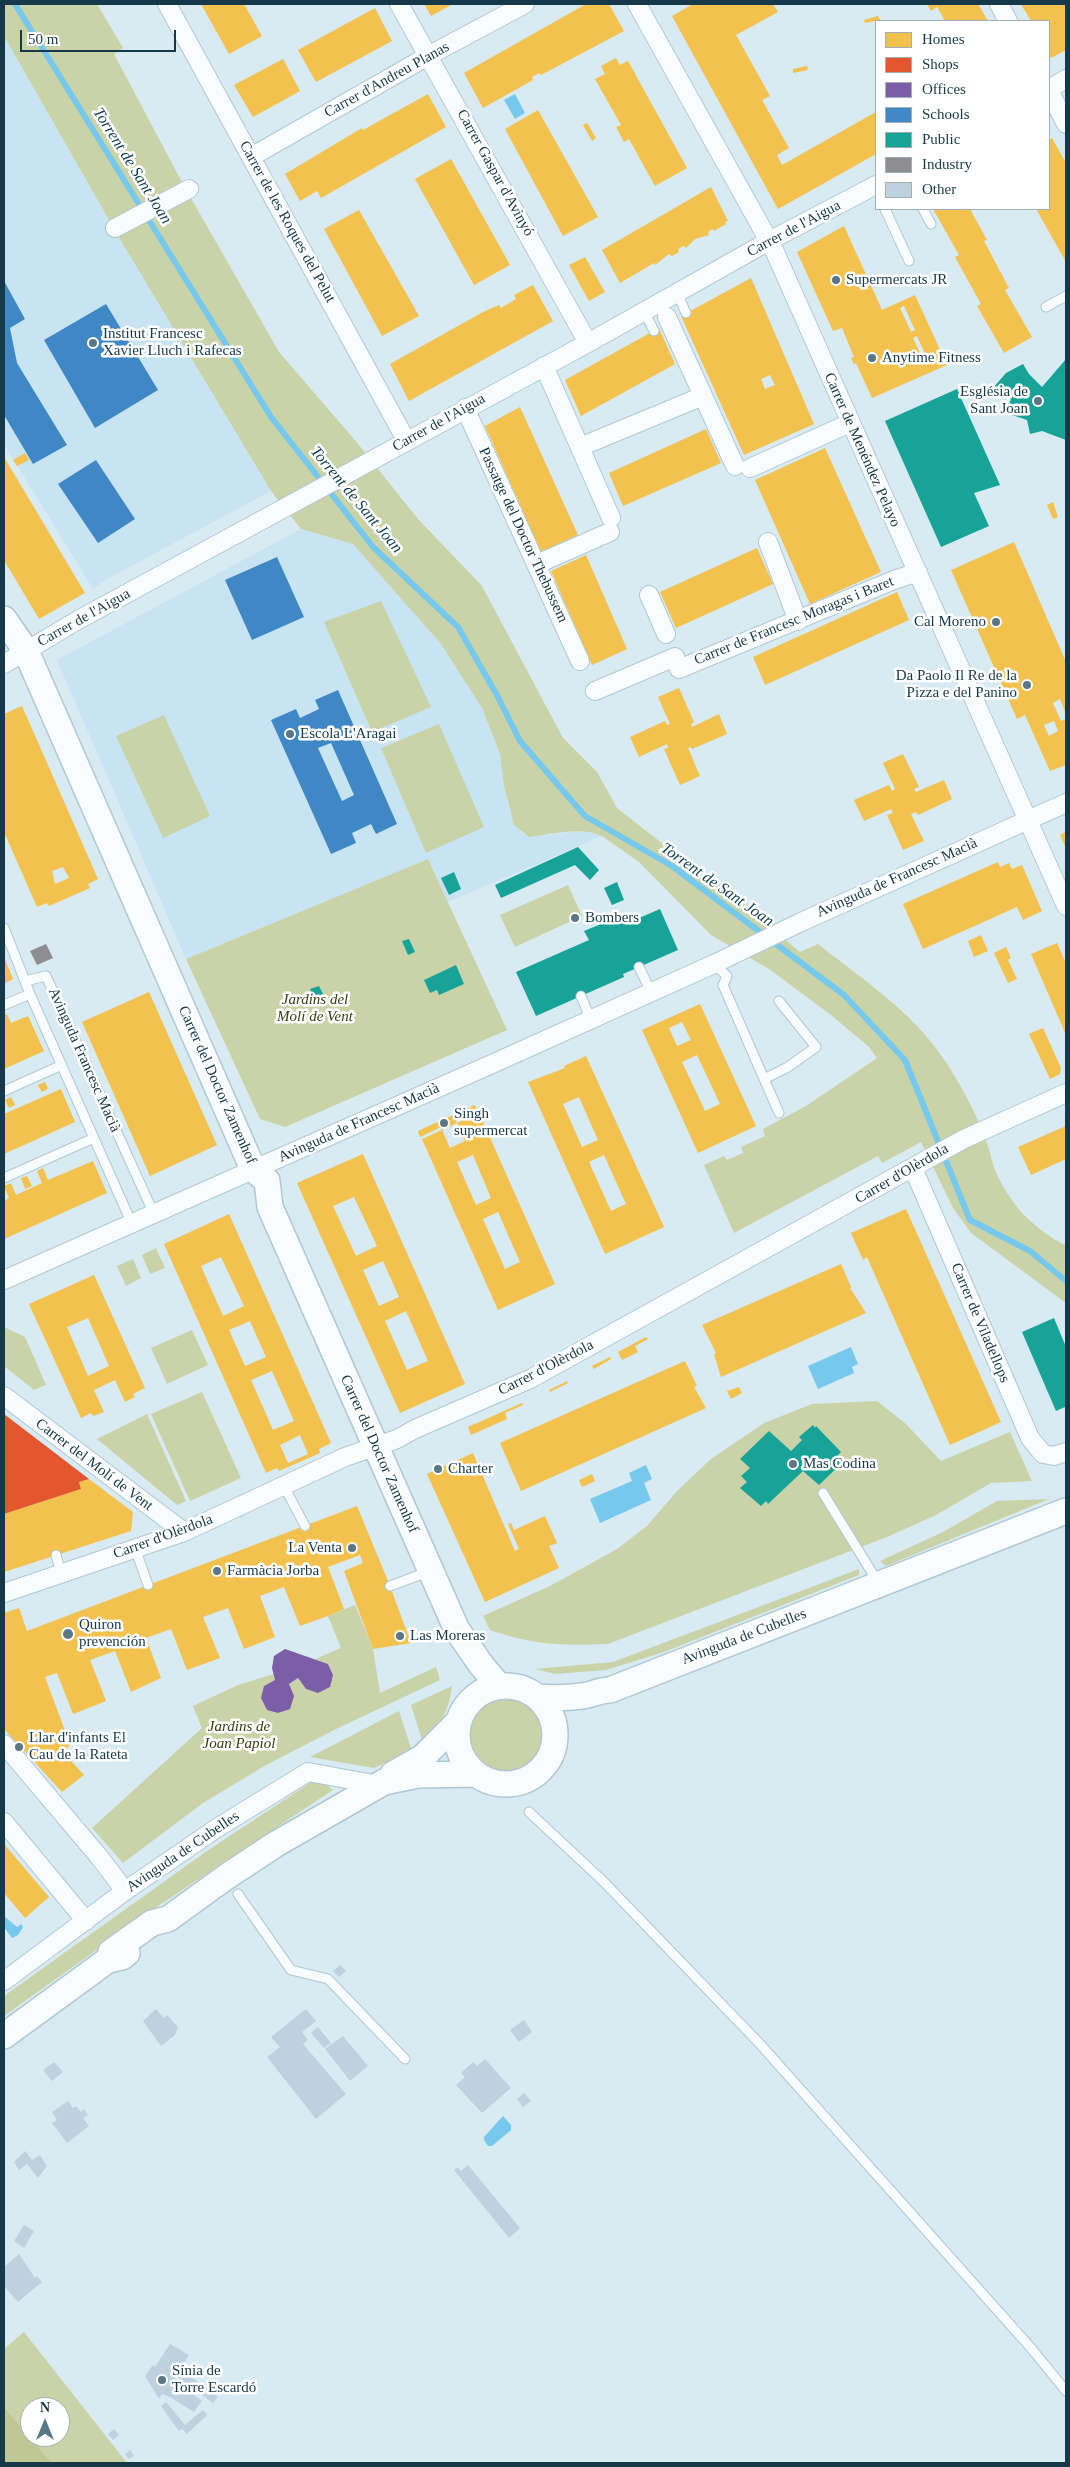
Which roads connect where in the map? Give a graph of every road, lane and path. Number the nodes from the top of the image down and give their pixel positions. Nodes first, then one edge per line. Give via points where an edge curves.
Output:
1 (168, 4) edge
2 (399, 4) edge
3 (525, 4) edge
4 (637, 4) edge
5 (999, 4) edge
6 (1007, 20) edge
7 (428, 56) junction
8 (1066, 79) edge
9 (1050, 88) edge
10 (1050, 91) edge
11 (1066, 124) edge
12 (251, 158) junction
13 (875, 188) edge
14 (189, 189) dead end
15 (884, 210) edge
16 (924, 210) edge
17 (931, 224) dead end
18 (115, 228) dead end
19 (769, 241) junction
20 (909, 261) dead end
21 (677, 293) junction
22 (1066, 296) edge
23 (1046, 307) dead end
24 (644, 311) junction
25 (686, 313) dead end
26 (668, 317) dead end
27 (654, 331) dead end
28 (588, 343) junction
29 (544, 366) junction
30 (703, 396) junction
31 (465, 408) junction
32 (850, 423) junction
33 (406, 440) junction
34 (580, 447) junction
35 (768, 542) dead end
36 (537, 564) junction
37 (918, 572) junction
38 (649, 595) dead end
39 (4, 619) edge
40 (798, 621) junction
41 (666, 634) dead end
42 (26, 651) junction
43 (580, 661) dead end
44 (4, 664) edge
45 (595, 692) dead end
46 (1066, 803) edge
47 (1028, 820) junction
48 (1066, 906) edge
49 (4, 928) edge
50 (722, 960) junction
51 (639, 967) dead end
52 (25, 981) junction
53 (652, 992) junction
54 (30, 994) junction
55 (581, 996) dead end
56 (779, 1001) dead end
57 (4, 1005) edge
58 (591, 1020) junction
59 (62, 1065) junction
60 (764, 1079) junction
61 (4, 1091) edge
62 (1066, 1093) edge
63 (779, 1113) dead end
64 (94, 1138) junction
65 (920, 1163) junction
66 (253, 1169) junction
67 (4, 1178) edge
68 (154, 1214) junction
69 (132, 1224) junction
70 (4, 1280) edge
71 (4, 1396) edge
72 (376, 1447) junction
73 (1066, 1452) edge
74 (284, 1486) junction
75 (823, 1492) dead end
76 (1066, 1511) edge
77 (305, 1526) dead end
78 (184, 1532) junction
79 (136, 1548) junction
80 (56, 1555) dead end
81 (430, 1571) junction
82 (61, 1573) junction
83 (879, 1584) junction
84 (148, 1585) dead end
85 (390, 1586) dead end
86 (4, 1593) edge
87 (460, 1634) junction
88 (499, 1686) junction
89 (610, 1690) junction
90 (537, 1697) junction
91 (472, 1700) junction
92 (458, 1722) junction
93 (555, 1725) junction
94 (4, 1744) edge
95 (475, 1774) junction
96 (383, 1783) junction
97 (529, 1812) dead end
98 (4, 1822) edge
99 (125, 1891) junction
100 (238, 1894) dead end
101 (86, 1921) junction
102 (4, 1981) edge
103 (4, 2036) edge
104 (405, 2059) dead end
105 (1066, 2392) edge

1 - 12 street, Carrer de les Roques del Pelut
2 - 7 street, Carrer Gaspar d'Avinyó
3 - 7 street, Carrer d'Andreu Planas
4 - 19 street, Carrer de Menéndez Pelayo
5 - 6 street
7 - 12 street, Carrer d'Andreu Planas
7 - 28 street, Carrer Gaspar d'Avinyó
8 - 9 street
10 - 11 street
12 - 33 street, Carrer de les Roques del Pelut
13 - 19 street, Carrer de l'Aigua
14 - 18 street
15 - 20 lane
16 - 17 lane
19 - 21 street, Carrer de l'Aigua
19 - 32 street, Carrer de Menéndez Pelayo
21 - 24 street, Carrer de l'Aigua
21 - 25 lane
22 - 23 lane
24 - 27 lane
24 - 28 street, Carrer de l'Aigua
26 - 30 street
28 - 29 street, Carrer de l'Aigua
29 - 31 street, Carrer de l'Aigua
29 - 34 street
30 - 32 street via 742,467
30 - 34 street
31 - 33 street, Carrer de l'Aigua
31 - 36 street, Passatge del Doctor Thebussem
32 - 37 street, Carrer de Menéndez Pelayo
33 - 42 street, Carrer de l'Aigua
34 - 36 street via 611,525
35 - 40 street
36 - 43 street, Passatge del Doctor Thebussem
37 - 40 street, Carrer de Francesc Moragas i Baret
37 - 47 street, Carrer de Menéndez Pelayo
38 - 41 street
39 - 42 street, Carrer del Doctor Zamenhof
40 - 45 street, Carrer de Francesc Moragas i Baret via 679,669 674,657
42 - 44 street, Carrer de l'Aigua
42 - 66 street, Carrer del Doctor Zamenhof
46 - 47 street, Avinguda de Francesc Macià
47 - 48 street, Carrer de Menéndez Pelayo
47 - 50 street, Avinguda de Francesc Macià
49 - 52 lane
50 - 53 street, Avinguda de Francesc Macià
50 - 60 lane via 727,976 723,985
51 - 53 lane
52 - 54 lane, Avinguda Francesc Macià
52 - 68 lane, Avinguda Francesc Macià via 46,976
53 - 58 street, Avinguda de Francesc Macià
54 - 57 lane
54 - 59 lane, Avinguda Francesc Macià
55 - 58 lane
56 - 60 lane via 816,1047
58 - 66 street, Avinguda de Francesc Macià
59 - 61 lane
59 - 64 lane, Avinguda Francesc Macià
60 - 63 lane
62 - 65 street, Carrer d'Olèrdola via 982,1130
64 - 67 lane
64 - 69 lane, Avinguda Francesc Macià
65 - 72 street, Carrer d'Olèrdola via 530,1379
65 - 73 street, Carrer de Viladellops via 1030,1438 1043,1454 1054,1456
66 - 68 street, Avinguda de Francesc Macià
66 - 72 street, Carrer del Doctor Zamenhof via 267,1181 270,1207
68 - 69 street, Avinguda de Francesc Macià
69 - 70 street, Avinguda de Francesc Macià
71 - 78 street, Carrer del Molí de Vent
72 - 74 street, Carrer d'Olèrdola via 345,1457
72 - 81 street, Carrer del Doctor Zamenhof
74 - 77 lane
74 - 78 street, Carrer d'Olèrdola
75 - 83 lane
76 - 83 street, Avinguda de Cubelles
78 - 79 street, Carrer d'Olèrdola
79 - 82 street, Carrer d'Olèrdola
79 - 84 lane
80 - 82 lane
81 - 85 lane
81 - 87 street, Carrer del Doctor Zamenhof
82 - 86 street, Carrer d'Olèrdola
83 - 89 street, Avinguda de Cubelles
87 - 88 street
87 - 91 street via 471,1680
88 - 90 street via 524,1688
88 - 91 street via 486,1689
89 - 90 street via 599,1690 585,1696
89 - 93 street via 603,1702
90 - 93 street via 547,1706
91 - 92 street
92 - 95 street via 456,1740 459,1753
92 - 96 street via 422,1758
93 - 95 street via 548,1761 534,1776 502,1784
94 - 99 street
95 - 96 street via 418,1775
96 - 99 street, Avinguda de Cubelles via 308,1772 217,1828
96 - 103 street via 276,1844 161,1923 152,1924
97 - 105 lane via 603,1881 760,2044 1031,2348
98 - 101 street
99 - 101 street, Avinguda de Cubelles
100 - 104 lane via 291,1970 328,1979
101 - 102 street, Avinguda de Cubelles

